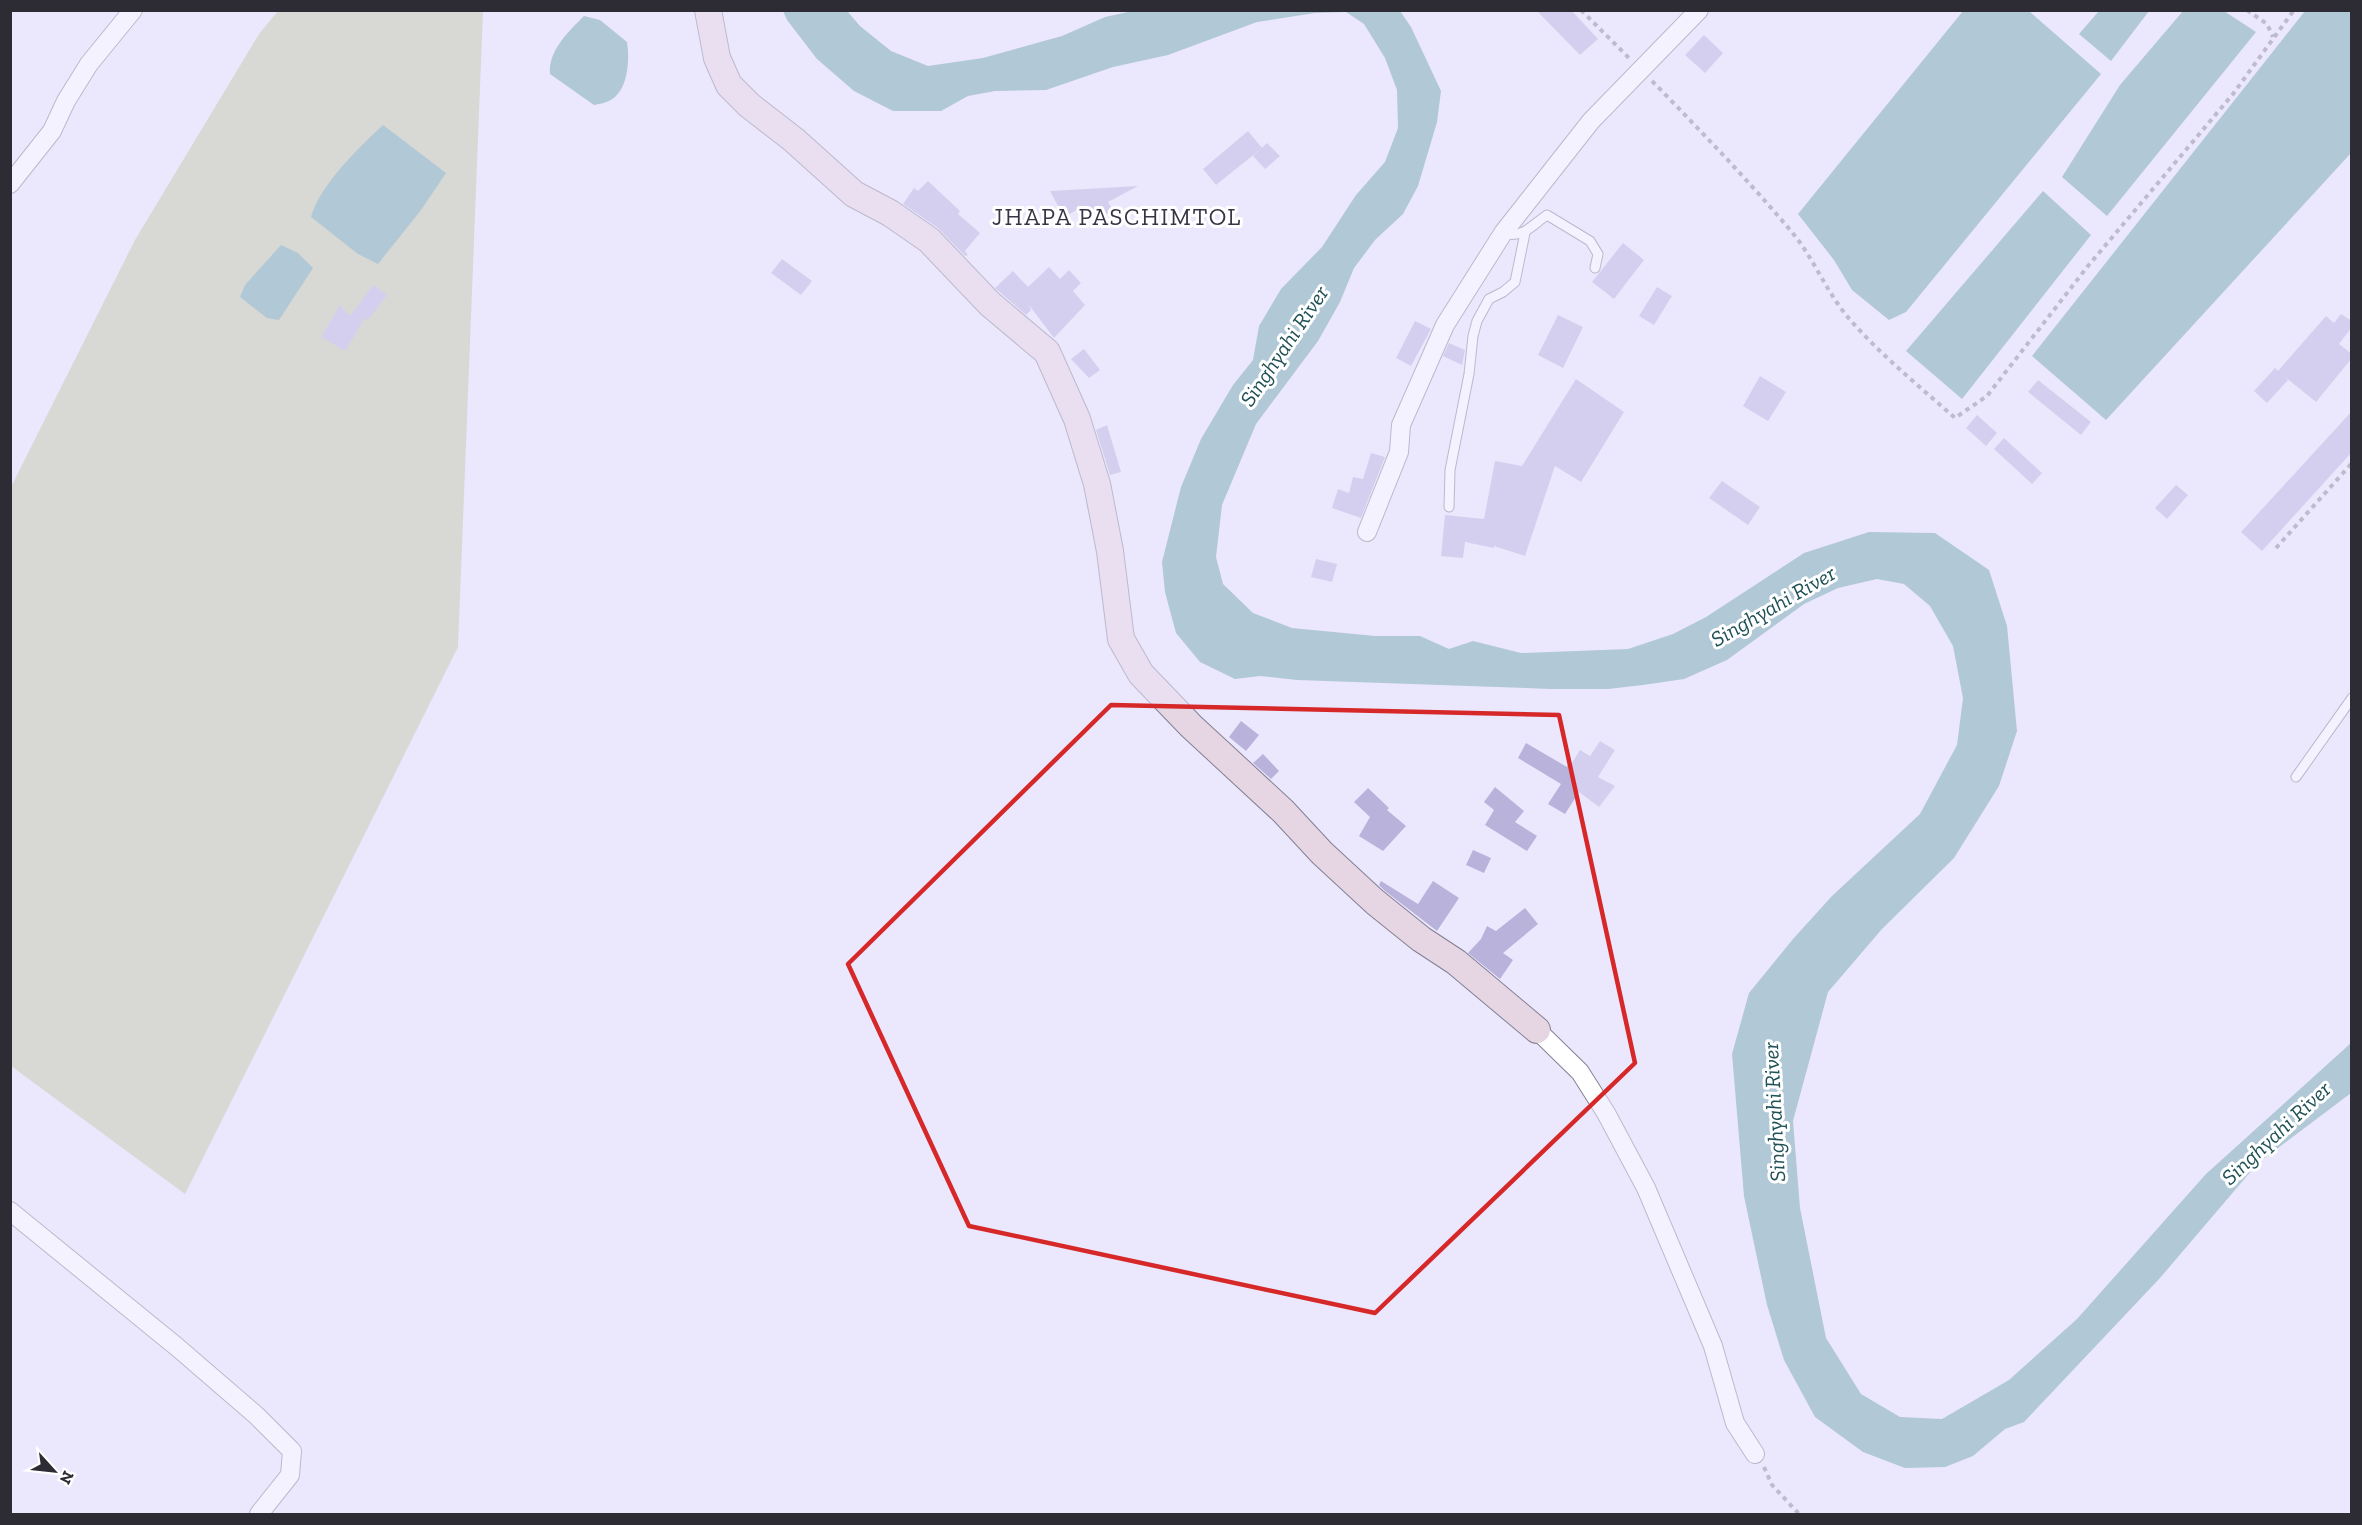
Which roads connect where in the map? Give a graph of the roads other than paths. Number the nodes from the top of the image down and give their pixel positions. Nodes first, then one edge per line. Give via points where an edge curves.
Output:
1 (133, 10) edge
2 (708, 10) edge
3 (1699, 10) edge
4 (10, 184) edge
5 (1503, 233) junction
6 (1525, 233) junction
7 (1595, 268) dead end
8 (1449, 507) dead end
9 (1367, 532) dead end
10 (2352, 698) edge
11 (2296, 777) dead end
12 (1537, 1030) joint
13 (10, 1211) edge
14 (1755, 1454) road end
15 (259, 1515) edge

1 - 4 street via 89,64 52,131
2 - 12 street via 717,58 729,85 854,194 928,240 990,304 1047,352 1077,419 1097,484 1121,639 1141,674 1375,902 1456,962
3 - 5 street via 1591,121
5 - 6 lane
5 - 9 street via 1445,325 1401,425 1399,452
6 - 7 lane via 1547,215 1590,241 1598,254
6 - 8 lane via 1515,282 1489,299 1477,321 1450,470
10 - 11 lane
12 - 14 street via 1580,1072 1646,1188 1713,1346 1735,1424
13 - 15 street via 186,1354 292,1451 290,1475

